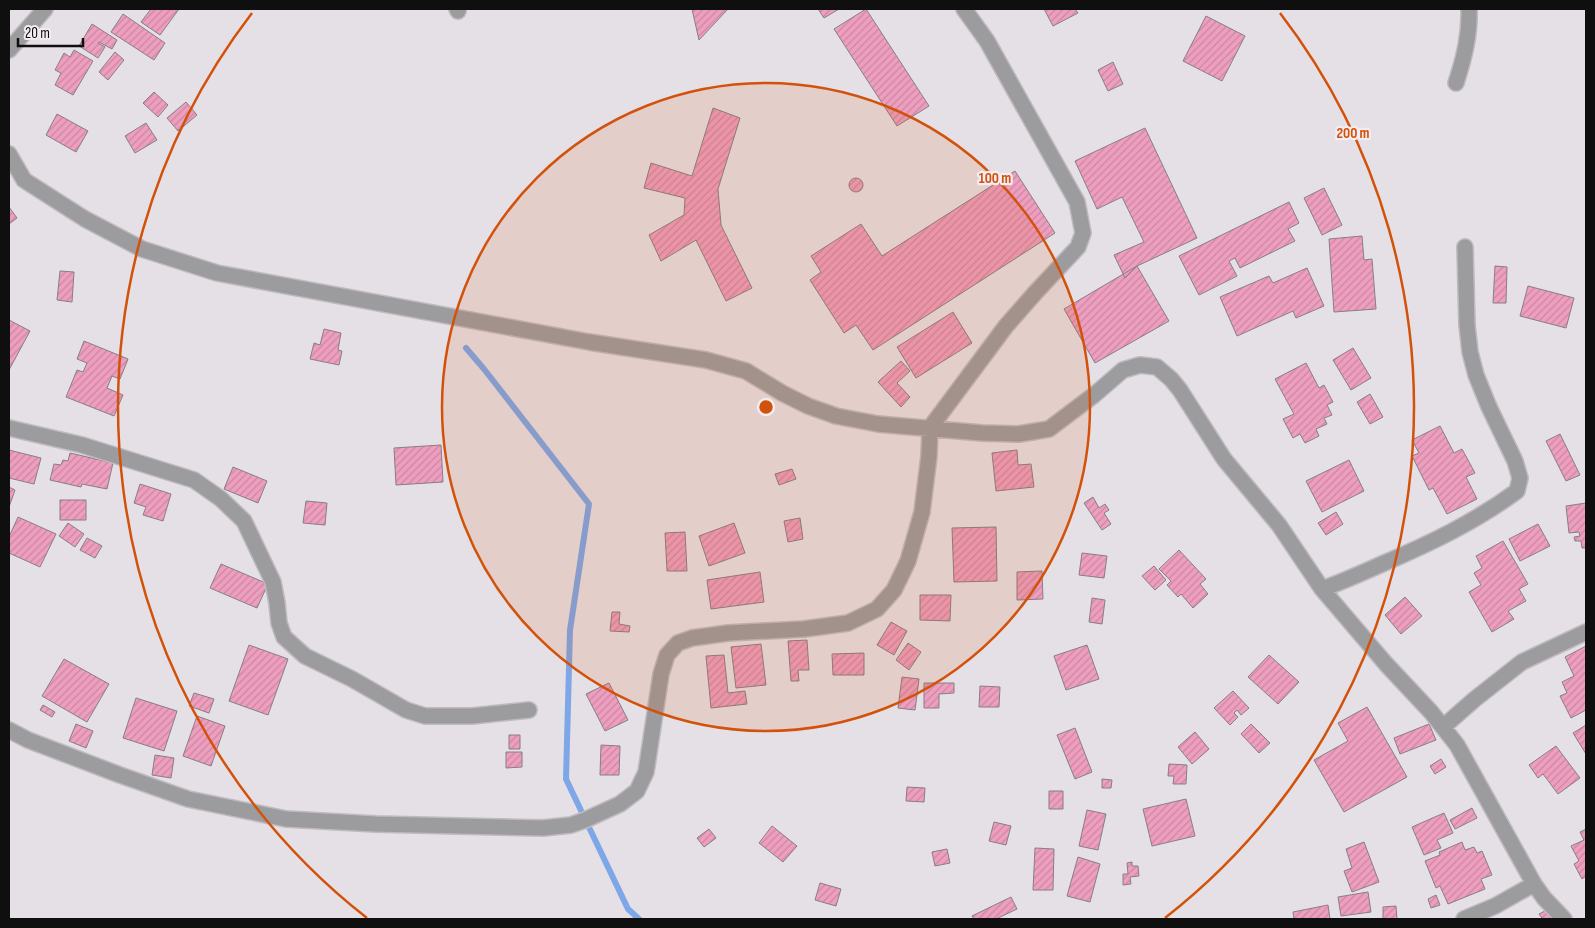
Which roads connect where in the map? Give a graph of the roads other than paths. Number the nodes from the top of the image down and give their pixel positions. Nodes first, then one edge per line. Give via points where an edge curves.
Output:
1 (45, 9) edge
2 (964, 9) edge
3 (1469, 9) edge
4 (9, 50) edge
5 (1456, 83) dead end
6 (9, 154) edge
7 (9, 171) edge
8 (24, 180) junction
9 (1465, 247) dead end
10 (9, 428) edge
11 (930, 428) junction
12 (1322, 589) junction
13 (1586, 632) edge
14 (529, 710) dead end
15 (1443, 727) junction
16 (9, 730) edge
17 (1534, 884) junction
18 (1464, 919) edge
19 (1564, 919) edge

1 - 4 street
2 - 11 street via 987,41 1077,202 1083,233 1078,247 1006,326
3 - 5 street via 1466,49
6 - 8 street
7 - 8 street
8 - 11 street via 85,220 142,249 217,273 706,360 746,371 782,393 836,416 878,424
9 - 12 street via 1470,352 1489,406 1516,461 1520,478 1517,492 1472,521 1421,547
10 - 14 street via 82,445 194,480 221,499 244,520 273,582 284,637 305,656 406,710 426,716 472,716
11 - 12 street via 1019,434 1049,430 1123,370 1140,365 1157,368 1180,390 1224,459 1279,525
11 - 16 street via 922,512 908,561 894,590 877,609 848,623 804,630 728,633 692,638 678,644 667,655 660,674 646,772 637,791 620,804 571,825 543,828 286,820 188,799
12 - 15 street
13 - 15 street via 1522,662
15 - 17 street via 1457,745
17 - 18 street
17 - 19 street

